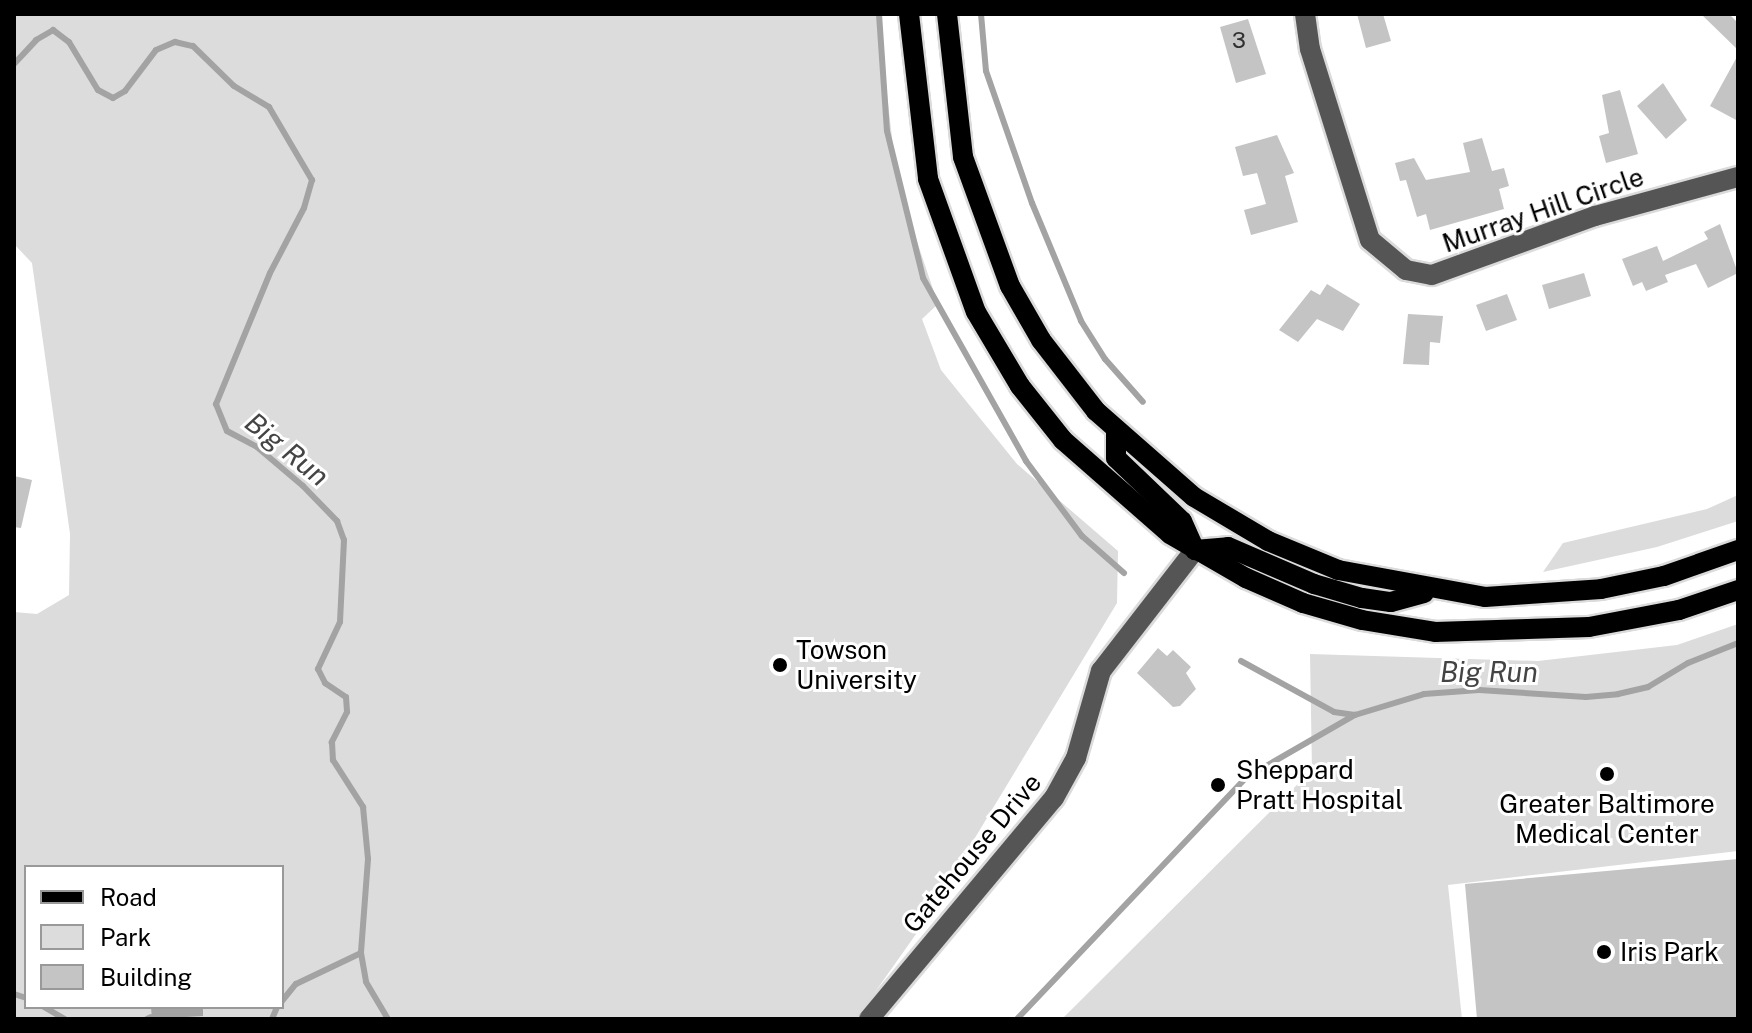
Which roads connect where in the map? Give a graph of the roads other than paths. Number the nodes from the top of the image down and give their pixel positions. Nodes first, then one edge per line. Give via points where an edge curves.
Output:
1 (909, 14) edge
2 (947, 14) edge
3 (1305, 14) edge
4 (1738, 177) edge
5 (1116, 433) junction
6 (1195, 550) junction
7 (1738, 550) edge
8 (1738, 590) edge
9 (1430, 591) junction
10 (869, 1019) edge

1 - 6 main road via 928,179 948,246 983,325 1020,386 1063,440 1143,514
2 - 5 main road via 963,157 991,244 1041,340
3 - 4 street, Murray Hill Circle via 1310,49 1370,240 1406,270 1432,275 1595,216
5 - 6 main road via 1116,458 1182,521
5 - 9 main road via 1194,497 1268,541 1338,570
6 - 8 main road via 1318,608 1435,632 1589,627 1679,610
6 - 9 main road via 1228,547 1362,598 1391,602
6 - 10 street, Gatehouse Drive via 1101,671 1076,758 1054,798
7 - 9 main road via 1664,576 1601,589 1485,597

